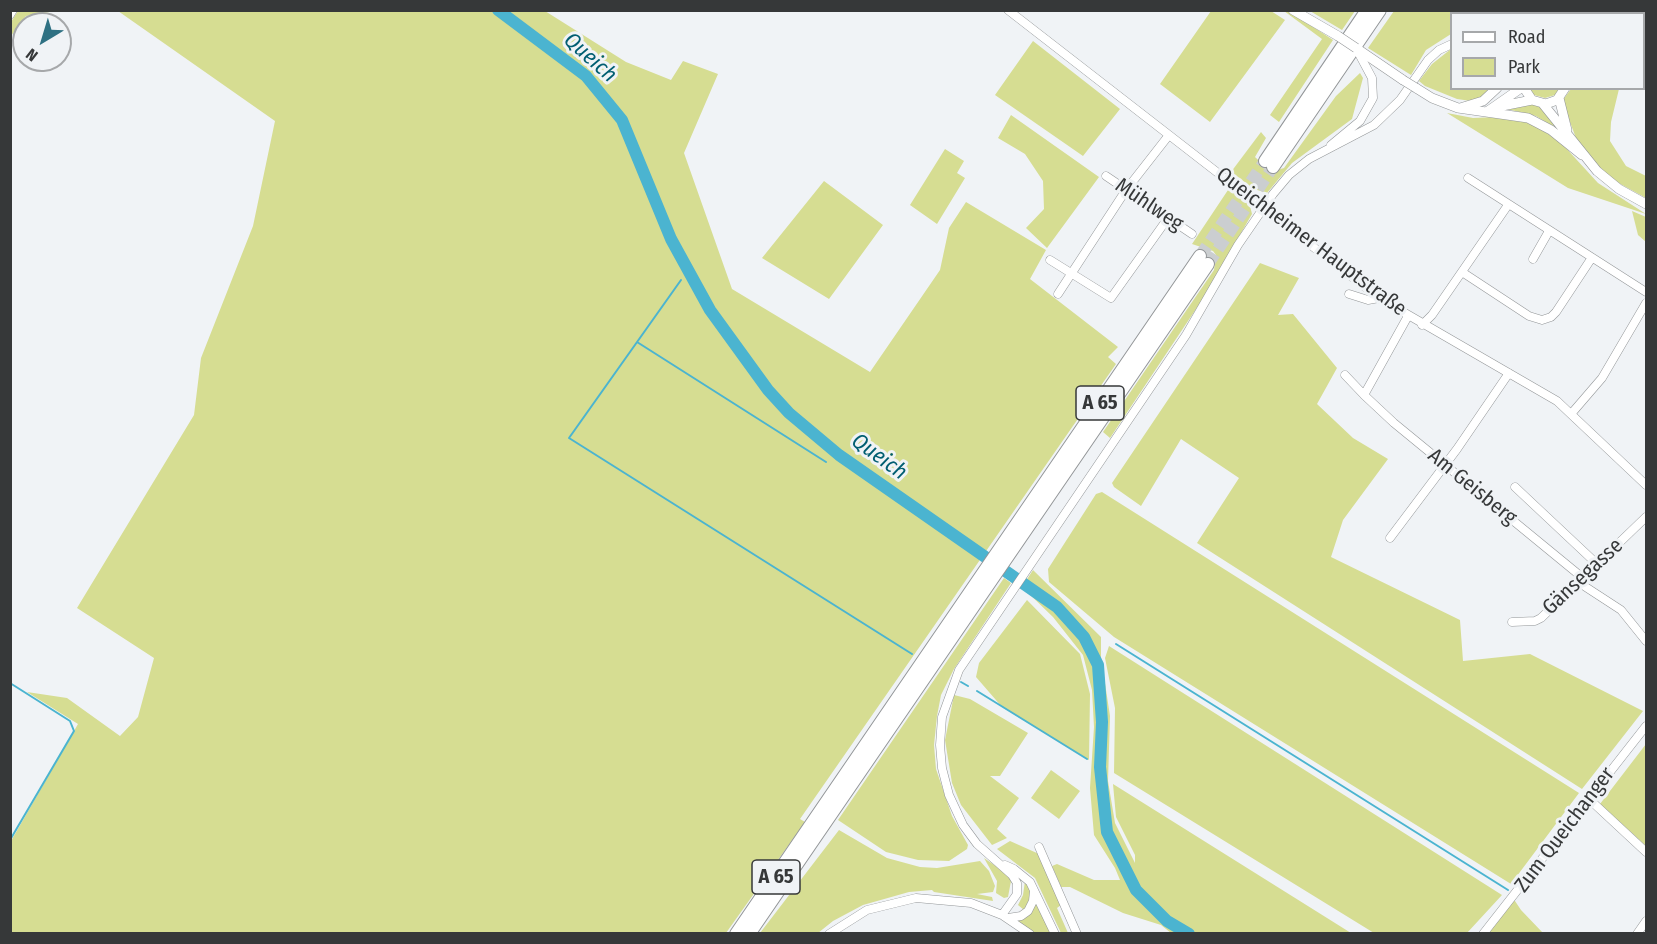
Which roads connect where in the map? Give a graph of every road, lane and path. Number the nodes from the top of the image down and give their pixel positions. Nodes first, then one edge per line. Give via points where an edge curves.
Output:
1 (13, 10) edge
2 (1008, 10) edge
3 (1293, 10) edge
4 (1304, 10) edge
5 (1380, 10) edge
6 (1366, 11) edge
7 (10, 15) edge
8 (1338, 36) junction
9 (1450, 45) edge
10 (1366, 59) junction
11 (1495, 90) edge
12 (1519, 90) edge
13 (1524, 90) edge
14 (1564, 90) edge
15 (1559, 98) junction
16 (1532, 100) junction
17 (1543, 104) junction
18 (1458, 108) junction
19 (1491, 109) junction
20 (1169, 135) junction
21 (1568, 136) junction
22 (1323, 152) junction
23 (1581, 155) junction
24 (1106, 177) dead end
25 (1468, 178) dead end
26 (1126, 190) junction
27 (1647, 204) edge
28 (1508, 205) junction
29 (1263, 208) junction
30 (1168, 218) junction
31 (1549, 231) junction
32 (1192, 234) dead end
33 (1533, 259) dead end
34 (1591, 259) junction
35 (1050, 260) dead end
36 (1204, 260) tunnel mouth
37 (1462, 272) junction
38 (1071, 274) junction
39 (1647, 292) edge
40 (1058, 294) dead end
41 (1349, 294) dead end
42 (1379, 298) junction
43 (1647, 303) edge
44 (1408, 316) junction
45 (1422, 324) junction
46 (1509, 373) junction
47 (1345, 375) dead end
48 (1364, 394) junction
49 (1571, 414) junction
50 (1446, 465) junction
51 (1647, 485) edge
52 (1515, 487) dead end
53 (1647, 517) edge
54 (1390, 538) dead end
55 (1597, 564) junction
56 (990, 575) junction
57 (1580, 580) junction
58 (1512, 622) dead end
59 (1647, 641) edge
60 (1647, 726) edge
61 (1589, 799) junction
62 (1039, 847) dead end
63 (1647, 852) edge
64 (999, 863) junction
65 (1034, 891) junction
66 (1004, 917) junction
67 (1647, 921) edge
68 (834, 932) edge
69 (736, 933) edge
70 (750, 933) edge
71 (1030, 933) edge
72 (1055, 933) edge
73 (1077, 933) edge
74 (1483, 933) edge
75 (1637, 933) edge

1 - 7 street
2 - 20 street, Queichheimer Hauptstraße
3 - 8 main road
4 - 8 main road
5 - 6 highway via 1269,164
8 - 10 main road, bridge
9 - 22 street via 1428,60 1385,116 1359,135
10 - 18 main road, bridge
10 - 22 street via 1374,85 1372,103 1357,125
11 - 18 main road via 1483,101
12 - 19 main road
13 - 16 main road
14 - 15 main road
15 - 17 main road
15 - 21 main road
16 - 17 main road
16 - 19 main road
17 - 21 main road
18 - 19 main road
19 - 23 main road via 1539,122
20 - 26 street
20 - 29 street, Queichheimer Hauptstraße
21 - 23 main road
22 - 29 street via 1289,176
23 - 27 main road via 1610,183
24 - 26 street, Mühlweg
25 - 28 street
26 - 30 street, Mühlweg
26 - 38 street
28 - 31 street
28 - 37 street
29 - 42 street, Queichheimer Hauptstraße
29 - 64 street via 1190,329 963,663 949,693 940,745 949,795 963,825
30 - 32 street, Mühlweg
30 - 38 street via 1111,298
31 - 33 street
31 - 34 street
34 - 37 street via 1556,312 1542,320 1529,316
34 - 39 street
35 - 38 street
36 - 56 highway, A 65
37 - 45 street
38 - 40 street
41 - 42 street via 1368,300
42 - 44 street, Queichheimer Hauptstraße
43 - 49 street via 1602,378
44 - 45 street, Queichheimer Hauptstraße
44 - 48 street
45 - 46 street, Queichheimer Hauptstraße
46 - 49 street, Queichheimer Hauptstraße via 1554,399
46 - 50 street
47 - 48 street, Am Geisberg
48 - 50 street, Am Geisberg
49 - 51 street, Queichheimer Hauptstraße
50 - 54 street
50 - 57 street, Am Geisberg
52 - 55 street
53 - 55 street, Gänsegasse
55 - 57 street, Gänsegasse
56 - 69 highway, A 65
56 - 70 highway, A 65
57 - 58 street, Gänsegasse via 1538,620
57 - 59 street, Am Geisberg via 1622,610
60 - 61 street, Zum Queichanger
61 - 63 street
61 - 74 street, Zum Queichanger
62 - 73 street
64 - 65 street via 1021,873
64 - 66 street via 1018,887
65 - 66 street via 1028,911 1021,916
65 - 72 street
66 - 68 street via 959,901 916,898 874,908
66 - 71 street
67 - 75 street

